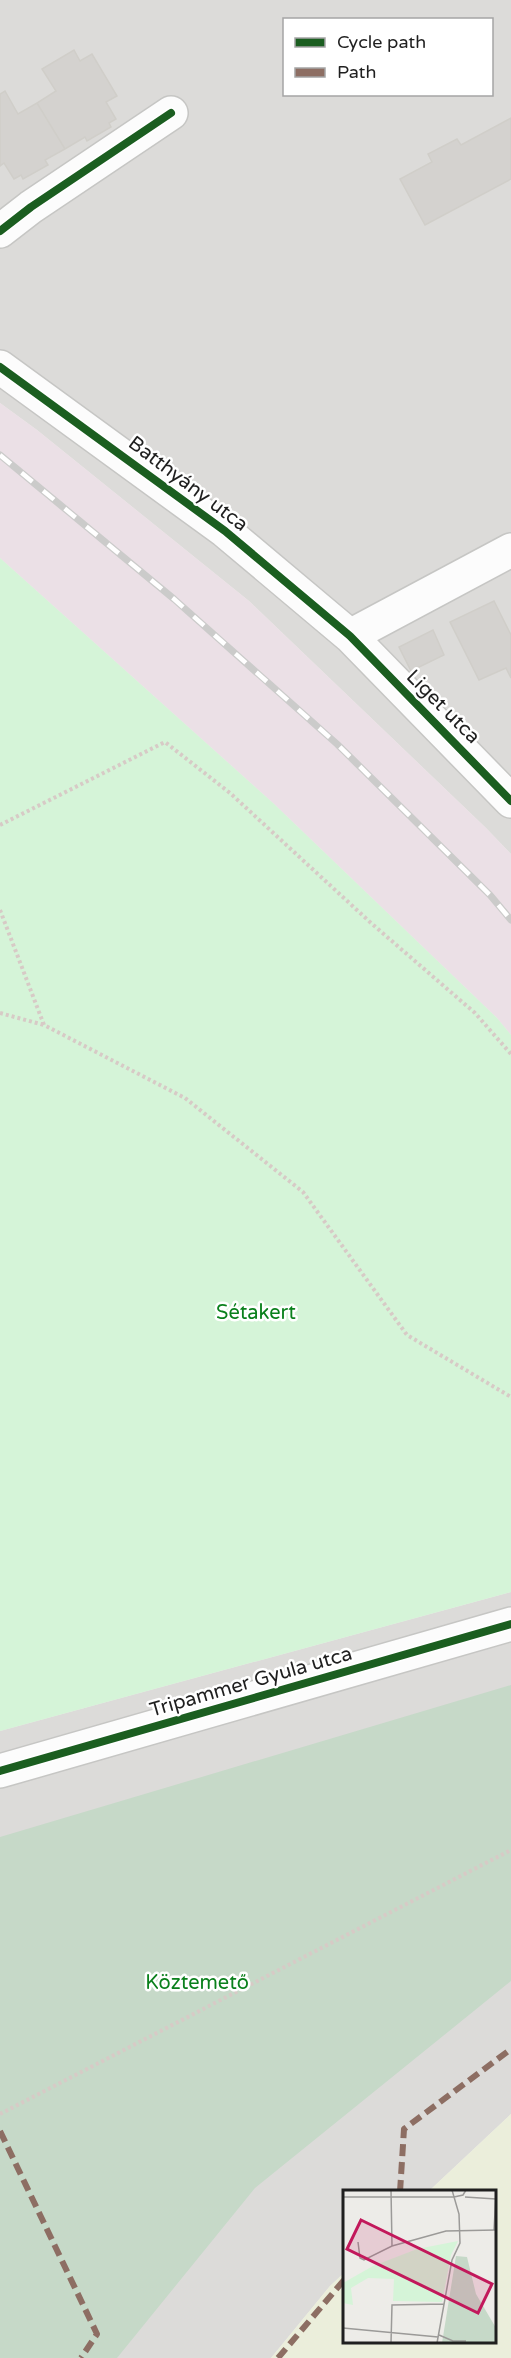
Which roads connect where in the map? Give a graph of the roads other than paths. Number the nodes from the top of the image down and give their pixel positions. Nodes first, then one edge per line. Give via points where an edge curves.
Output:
1 (171, 112) dead end
2 (0, 231) edge
3 (0, 367) edge
4 (511, 550) edge
5 (350, 636) junction
6 (511, 801) edge
7 (511, 1624) edge
8 (0, 1771) edge

1 - 2 street
3 - 5 street, Batthyány utca via 225,531
4 - 5 street
5 - 6 street, Liget utca
7 - 8 street, Tripammer Gyula utca

